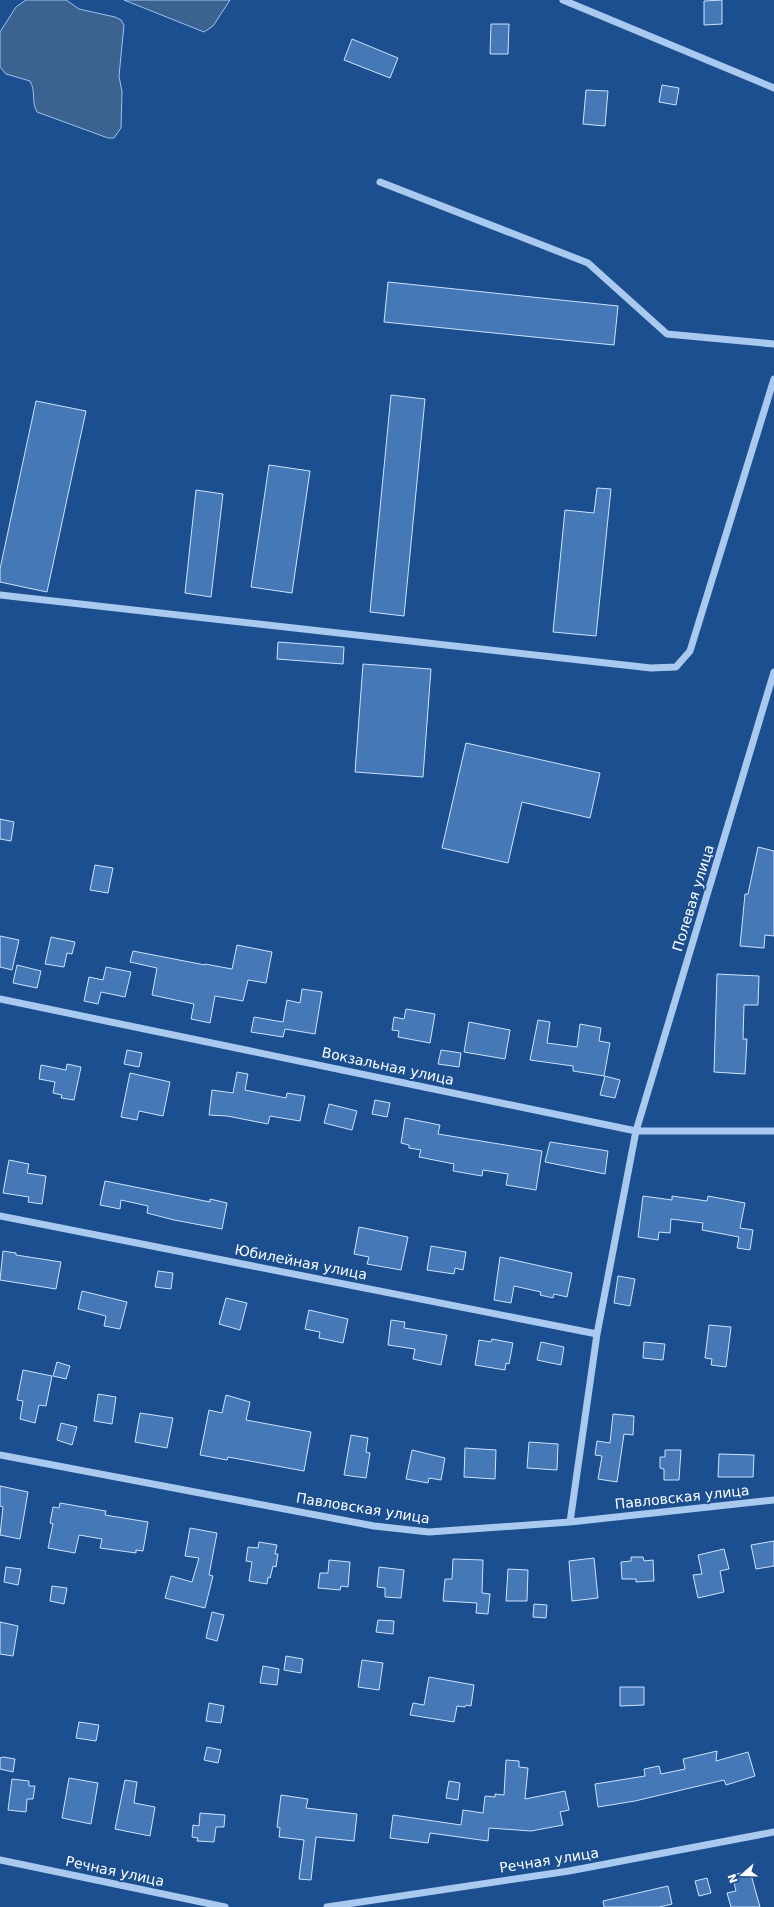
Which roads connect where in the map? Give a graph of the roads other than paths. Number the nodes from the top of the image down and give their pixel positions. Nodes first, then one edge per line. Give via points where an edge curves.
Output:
1 (563, 0) edge
2 (774, 88) edge
3 (380, 182) dead end
4 (774, 344) edge
5 (774, 379) edge
6 (0, 595) edge
7 (774, 672) edge
8 (0, 999) edge
9 (636, 1131) junction
10 (774, 1131) edge
11 (0, 1216) edge
12 (597, 1334) junction
13 (0, 1455) edge
14 (774, 1500) edge
15 (570, 1522) junction
16 (774, 1832) edge
17 (0, 1860) edge
18 (225, 1907) edge
19 (327, 1907) edge

1 - 2 street
3 - 4 street via 588,263 667,334
5 - 6 street via 690,651 676,667 651,668
7 - 9 street, Полевая улица
8 - 9 street, Вокзальная улица
9 - 10 street, Вокзальная улица
9 - 12 street, Полевая улица
11 - 12 street, Юбилейная улица
12 - 15 street, Полевая улица
13 - 15 street, Павловская улица via 374,1526 429,1532
14 - 15 street, Павловская улица
16 - 19 street, Речная улица via 569,1872
17 - 18 street, Речная улица

